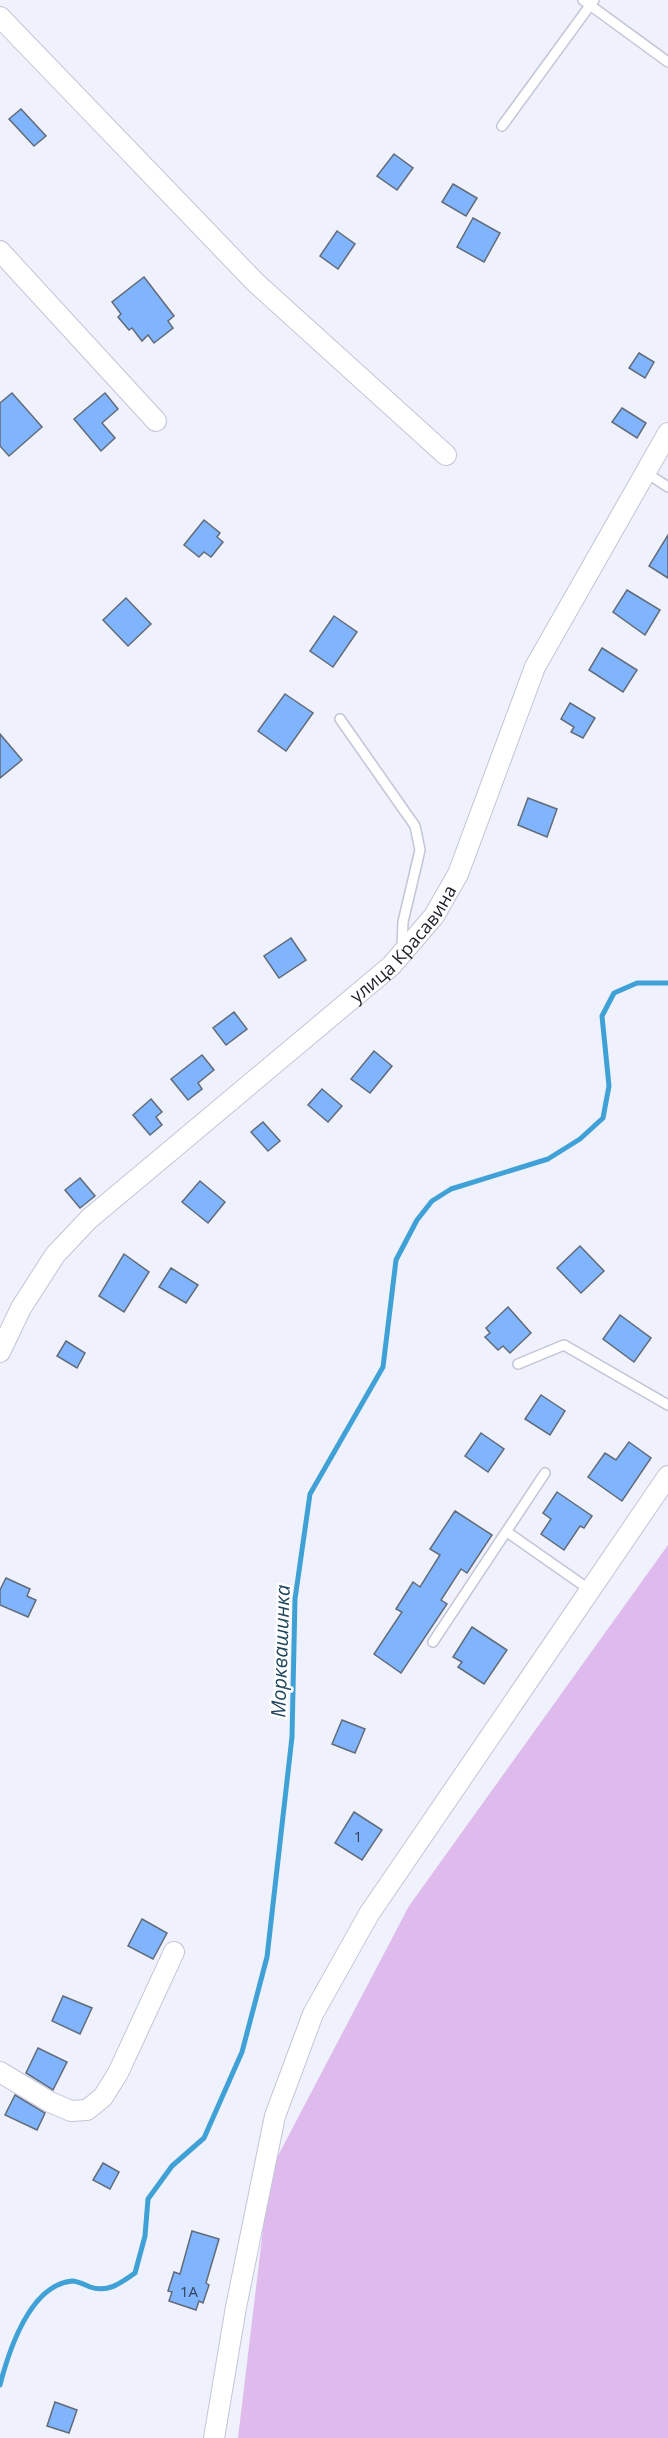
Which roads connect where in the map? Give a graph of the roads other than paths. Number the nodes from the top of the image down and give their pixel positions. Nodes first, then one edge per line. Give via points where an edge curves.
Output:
1 (589, 2) edge
2 (0, 17) edge
3 (668, 62) edge
4 (502, 126) dead end
5 (0, 251) edge
6 (156, 421) dead end
7 (668, 433) edge
8 (446, 455) dead end
9 (645, 472) junction
10 (668, 487) edge
11 (340, 719) dead end
12 (402, 953) junction
13 (0, 1352) edge
14 (518, 1364) dead end
15 (668, 1405) edge
16 (545, 1473) dead end
17 (668, 1476) edge
18 (507, 1532) junction
19 (590, 1590) junction
20 (434, 1642) dead end
21 (174, 1952) dead end
22 (0, 2072) edge
23 (214, 2438) edge

1 - 3 lane
1 - 4 lane
2 - 8 street via 256,283
5 - 6 street
7 - 9 street, улица Красавина
9 - 10 lane
9 - 12 street, улица Красавина via 535,667 458,874 434,916
11 - 12 lane via 415,826 420,850 403,922
12 - 13 street, улица Красавина via 89,1219 55,1255 21,1308
14 - 15 lane via 564,1345
16 - 18 lane
17 - 19 street
18 - 19 lane
18 - 20 lane
19 - 23 street via 369,1914 313,2014 275,2116
21 - 22 street via 118,2073 103,2097 87,2110 71,2111 50,2102

